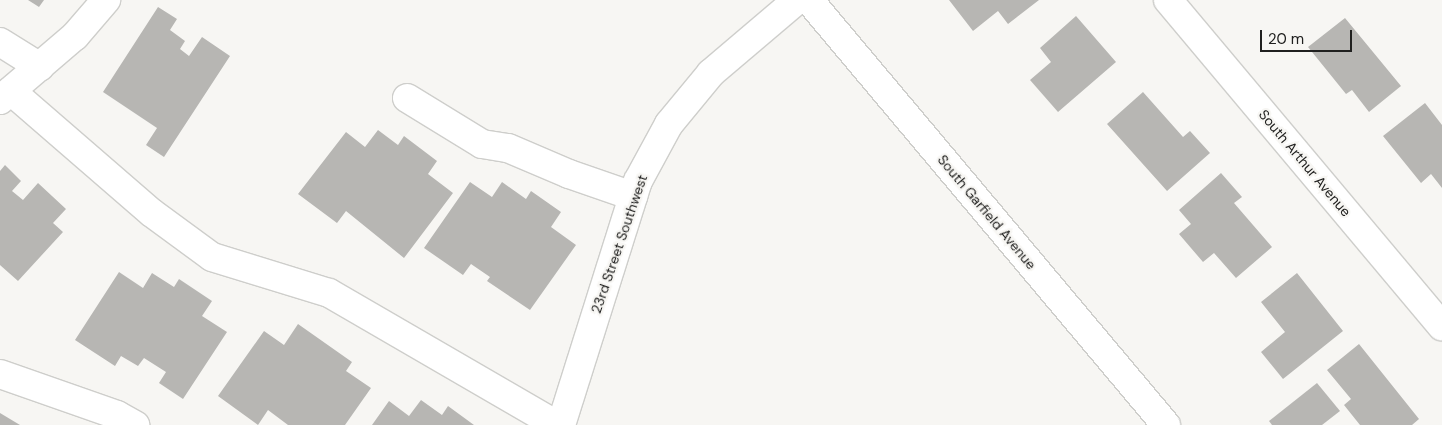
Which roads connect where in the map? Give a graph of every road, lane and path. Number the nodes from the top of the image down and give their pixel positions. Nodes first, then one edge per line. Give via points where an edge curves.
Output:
1 (106, 0) edge
2 (797, 0) edge
3 (809, 0) edge
4 (1168, 0) edge
5 (0, 42) edge
6 (40, 67) junction
7 (6, 95) edge
8 (407, 98) dead end
9 (633, 196) junction
10 (1442, 326) edge
11 (0, 374) edge
12 (135, 425) edge
13 (559, 425) edge
14 (1166, 425) edge

1 - 6 street via 75,36
2 - 9 street, 23rd Street Southwest via 711,74 668,124
3 - 14 street, South Garfield Avenue
4 - 10 street, South Arthur Avenue
5 - 6 street
6 - 7 street
7 - 13 street via 152,213 212,257 329,292
8 - 9 street via 482,144 508,148
9 - 13 street, 23rd Street Southwest
11 - 12 street via 117,415

